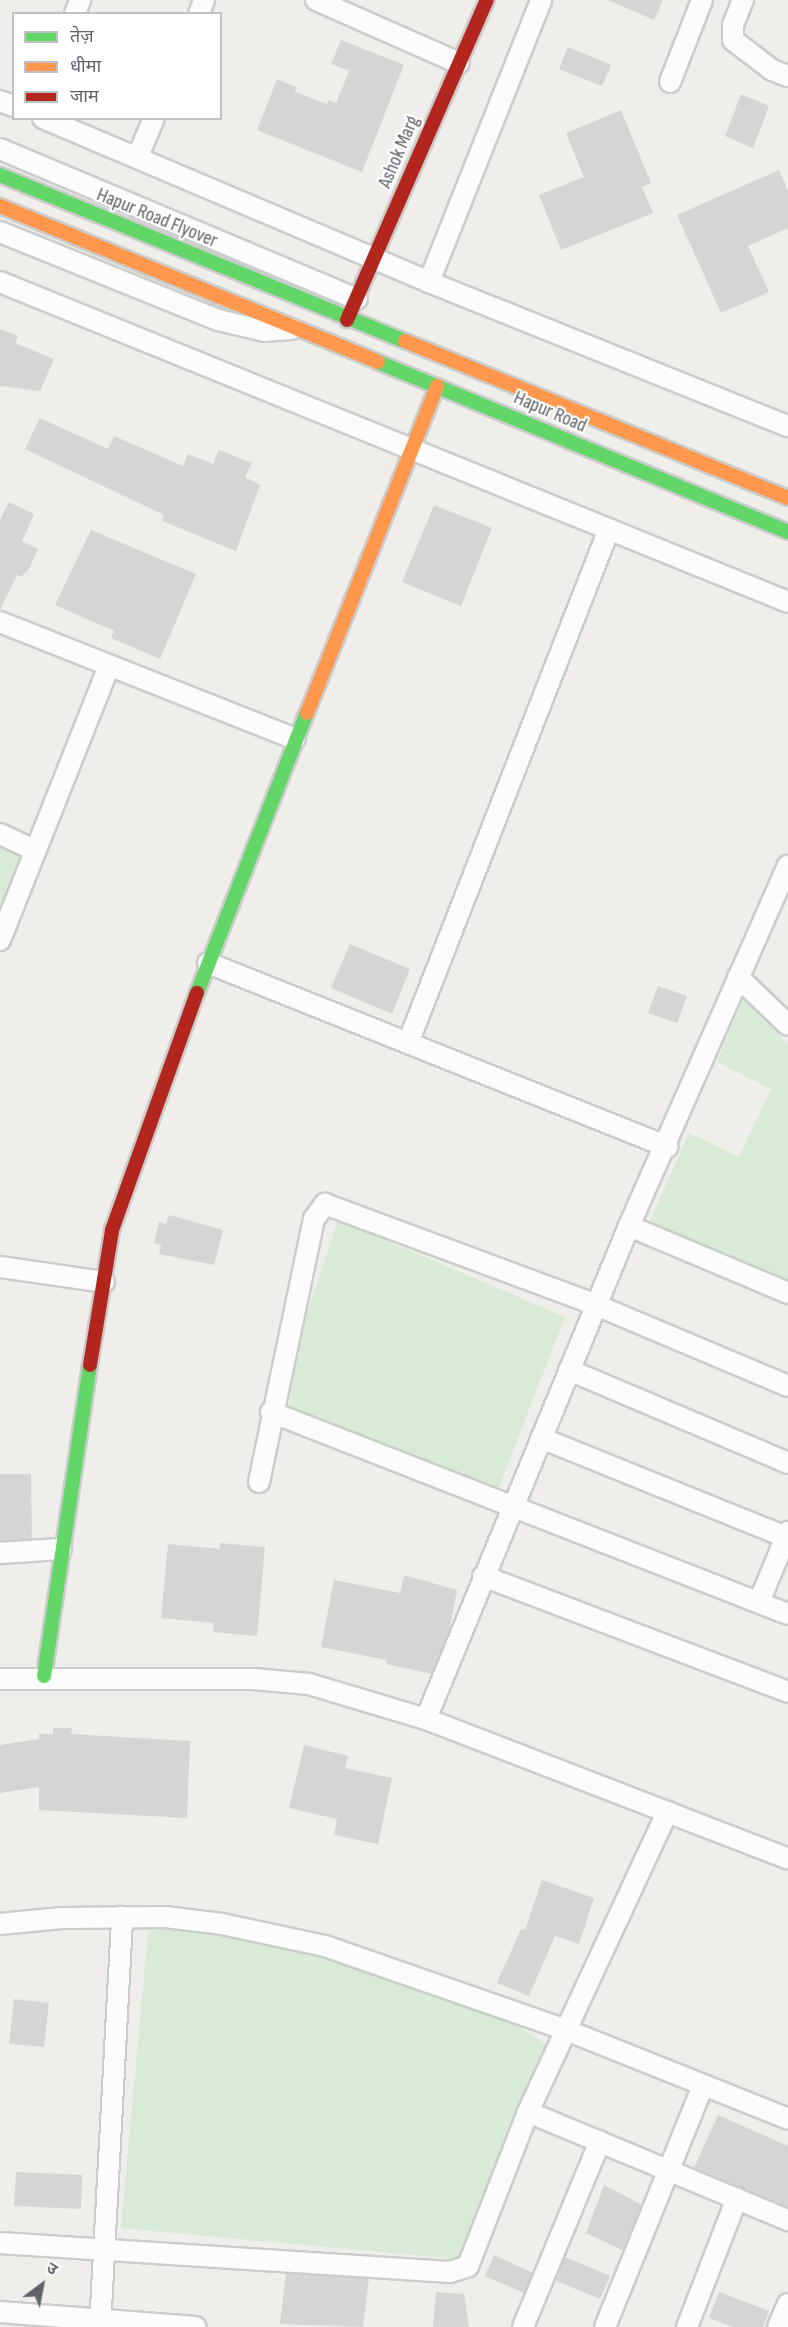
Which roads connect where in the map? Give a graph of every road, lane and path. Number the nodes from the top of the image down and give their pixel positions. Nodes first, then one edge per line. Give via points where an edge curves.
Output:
1 (316, 0) edge
2 (487, 0) edge
3 (541, 0) edge
4 (702, 0) edge
5 (743, 0) edge
6 (459, 63) junction
7 (788, 76) edge
8 (670, 82) dead end
9 (49, 120) edge
10 (153, 120) edge
11 (0, 149) edge
12 (138, 156) junction
13 (0, 175) edge
14 (0, 206) edge
15 (0, 232) edge
16 (240, 250) junction
17 (374, 258) junction
18 (0, 282) edge
19 (429, 282) junction
20 (357, 299) junction
21 (298, 300) junction
22 (347, 320) junction
23 (297, 328) junction
24 (437, 386) junction
25 (788, 426) edge
26 (412, 449) junction
27 (788, 498) edge
28 (609, 529) junction
29 (788, 532) edge
30 (788, 602) edge
31 (0, 622) edge
32 (109, 666) junction
33 (295, 739) junction
34 (0, 834) edge
35 (34, 850) junction
36 (788, 866) edge
37 (0, 940) edge
38 (208, 963) junction
39 (738, 977) junction
40 (788, 1025) edge
41 (408, 1042) junction
42 (667, 1147) junction
43 (629, 1226) junction
44 (0, 1267) edge
45 (104, 1282) junction
46 (788, 1293) edge
47 (596, 1305) junction
48 (569, 1370) junction
49 (788, 1386) edge
50 (271, 1412) junction
51 (541, 1438) junction
52 (788, 1462) edge
53 (259, 1482) dead end
54 (512, 1508) junction
55 (787, 1536) edge
56 (61, 1549) junction
57 (0, 1552) edge
58 (483, 1576) junction
59 (759, 1602) junction
60 (788, 1614) edge
61 (44, 1676) junction
62 (0, 1679) edge
63 (788, 1692) edge
64 (426, 1719) junction
65 (667, 1812) junction
66 (788, 1859) edge
67 (122, 1917) junction
68 (0, 1924) edge
69 (566, 2030) junction
70 (703, 2086) junction
71 (528, 2112) junction
72 (788, 2119) edge
73 (600, 2141) junction
74 (669, 2168) junction
75 (736, 2198) junction
76 (788, 2220) edge
77 (0, 2243) edge
78 (104, 2249) junction
79 (788, 2304) edge
80 (0, 2312) edge
81 (100, 2323) edge
82 (195, 2327) edge
83 (523, 2327) edge
84 (604, 2327) edge
85 (687, 2327) edge
86 (778, 2327) edge

1 - 6 street
2 - 6 street, Ashok Marg
3 - 19 street
4 - 8 street
5 - 7 street via 733,25 733,40 772,70
6 - 17 street, Ashok Marg
9 - 12 street
10 - 12 street
11 - 16 street
12 - 17 street
13 - 21 street, Hapur Road Flyover via 232,269
14 - 23 street
15 - 23 street via 218,320 264,331
16 - 20 street
16 - 21 street
17 - 19 street
17 - 20 street, Ashok Marg
18 - 26 street
19 - 25 street
20 - 22 street, Ashok Marg
21 - 22 street, Hapur Road
22 - 27 street, Hapur Road
23 - 24 street, Hapur Road
24 - 26 street
24 - 29 street, Hapur Road
26 - 28 street
26 - 33 street
28 - 30 street
28 - 41 street
31 - 32 street
32 - 33 street
32 - 35 street
33 - 38 street
34 - 35 street
35 - 37 street
36 - 39 street
38 - 41 street
38 - 45 street via 112,1230
39 - 40 street
39 - 42 street
41 - 42 street
42 - 43 street
43 - 46 street
43 - 47 street
44 - 45 street
45 - 56 street
47 - 48 street
47 - 49 street
47 - 50 street via 325,1204 314,1219
48 - 51 street
48 - 52 street
50 - 53 street
50 - 54 street
51 - 54 street
51 - 55 street
54 - 58 street
54 - 59 street
55 - 59 street
56 - 57 street
56 - 61 street
58 - 63 street
58 - 64 street
59 - 60 street
61 - 62 street
61 - 64 street via 309,1684
64 - 65 street
65 - 66 street
65 - 69 street
67 - 68 street
67 - 69 street via 165,1917 222,1924 324,1946
67 - 78 street
69 - 70 street
69 - 71 street
70 - 72 street
70 - 74 street
71 - 73 street
71 - 78 street via 473,2258 460,2271
73 - 74 street
73 - 83 street
74 - 75 street
74 - 84 street
75 - 76 street
75 - 85 street
77 - 78 street
78 - 81 street
79 - 86 street
80 - 81 street
81 - 82 street

